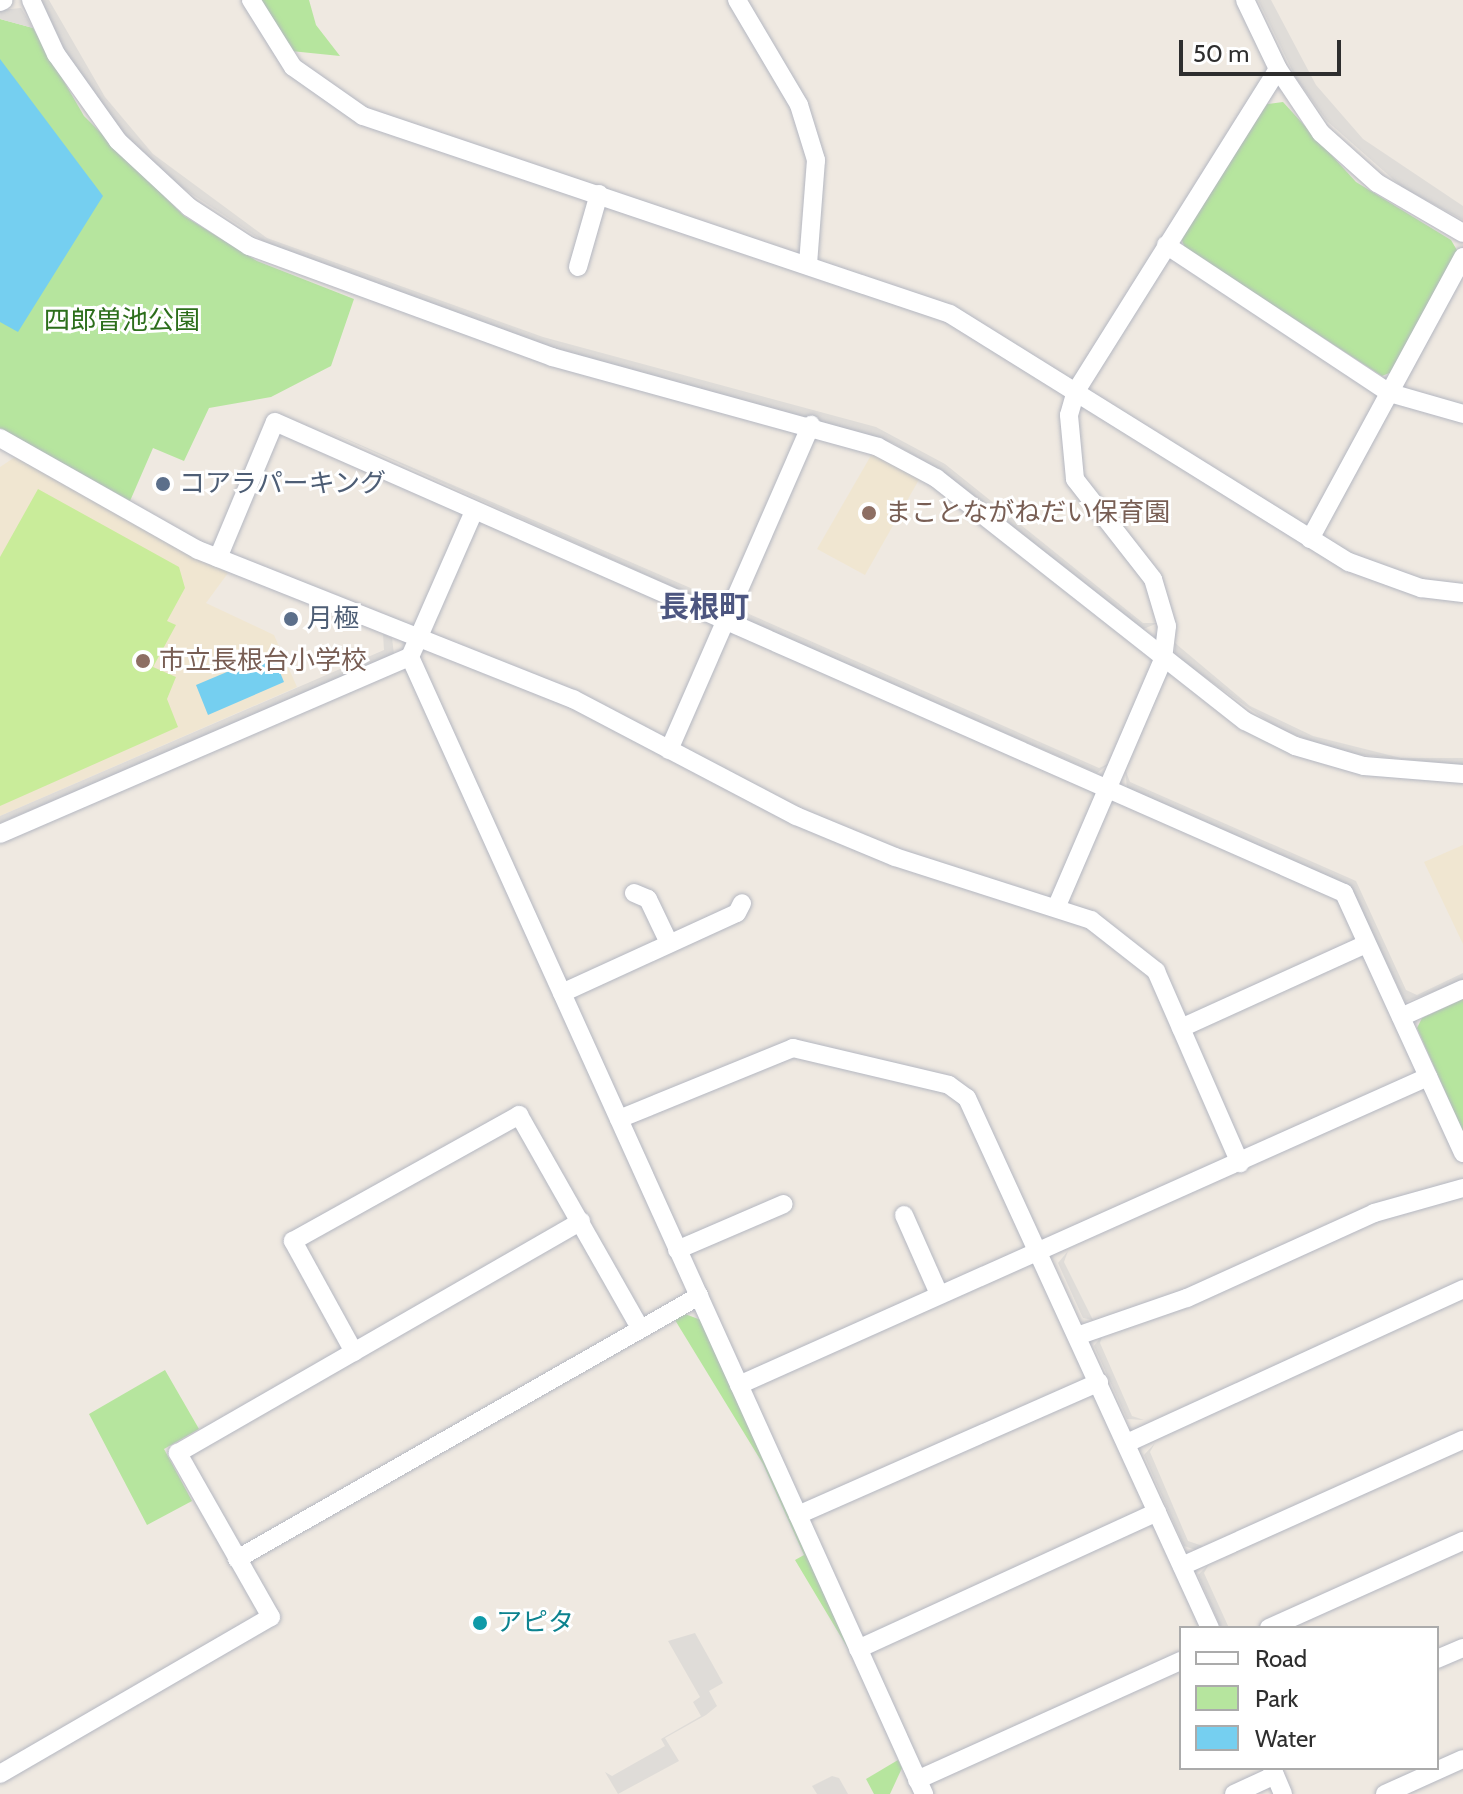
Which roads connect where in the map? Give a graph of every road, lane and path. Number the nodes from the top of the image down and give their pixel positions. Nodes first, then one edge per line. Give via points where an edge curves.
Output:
1 (31, 0) edge
2 (251, 0) edge
3 (737, 0) edge
4 (1245, 0) edge
5 (1278, 69) junction
6 (599, 194) junction
7 (1463, 233) edge
8 (1166, 245) junction
9 (1463, 257) edge
10 (808, 263) junction
11 (578, 267) dead end
12 (1076, 391) junction
13 (1390, 393) junction
14 (1463, 414) edge
15 (811, 425) junction
16 (1, 442) edge
17 (474, 511) junction
18 (1310, 539) junction
19 (218, 558) junction
20 (1463, 593) edge
21 (726, 622) junction
22 (414, 649) junction
23 (1163, 659) junction
24 (669, 750) junction
25 (1463, 774) edge
26 (1108, 788) junction
27 (0, 834) edge
28 (634, 893) dead end
29 (742, 903) dead end
30 (1056, 908) junction
31 (669, 943) junction
32 (1366, 944) junction
33 (1463, 989) edge
34 (562, 993) junction
35 (1401, 1017) junction
36 (1181, 1028) junction
37 (1428, 1077) junction
38 (619, 1119) junction
39 (1463, 1153) edge
40 (1240, 1163) junction
41 (1463, 1188) edge
42 (784, 1204) dead end
43 (904, 1215) dead end
44 (581, 1221) junction
45 (1039, 1249) junction
46 (677, 1250) junction
47 (1463, 1289) edge
48 (939, 1294) junction
49 (699, 1296) junction
50 (640, 1328) junction
51 (1077, 1336) junction
52 (354, 1352) junction
53 (1099, 1382) junction
54 (739, 1385) junction
55 (1463, 1440) edge
56 (1127, 1443) junction
57 (1157, 1512) junction
58 (798, 1515) junction
59 (1463, 1541) edge
60 (237, 1559) junction
61 (1182, 1566) junction
62 (1209, 1626) edge
63 (1273, 1626) edge
64 (1463, 1648) edge
65 (858, 1649) junction
66 (1439, 1658) edge
67 (1179, 1662) edge
68 (1463, 1759) edge
69 (1438, 1770) edge
70 (1439, 1770) edge
71 (1273, 1772) edge
72 (0, 1774) edge
73 (920, 1787) edge
74 (1234, 1794) edge
75 (1283, 1794) edge
76 (1385, 1794) edge

1 - 15 street via 56,54 118,141 189,207 249,246 552,357
2 - 6 street via 293,67 363,116
3 - 10 street via 799,105 816,160
4 - 5 street
5 - 7 street via 1321,133 1350,160
5 - 8 street
6 - 10 street
6 - 11 street
8 - 12 street
8 - 13 street
9 - 13 street
10 - 12 street via 950,314
12 - 18 street
12 - 23 street via 1066,436 1075,479 1153,579 1166,607
13 - 14 street
13 - 18 street
15 - 21 street
15 - 23 street via 878,447 936,478
16 - 19 street
17 - 19 street via 275,422
17 - 21 street
17 - 22 street
18 - 20 street via 1421,588
19 - 22 street
21 - 24 street
21 - 26 street
22 - 24 street via 573,699
22 - 27 street
22 - 34 street
23 - 25 street via 1245,721 1295,746 1364,766
23 - 26 street
24 - 30 street via 895,857
26 - 30 street
26 - 32 street via 1344,893
28 - 31 street via 648,899
29 - 31 street via 737,913
30 - 36 street via 1091,920 1156,971
31 - 34 street
32 - 35 street
32 - 36 street
33 - 35 street
34 - 38 street
35 - 37 street
36 - 40 street
37 - 39 street
37 - 40 street
38 - 45 street via 793,1048 949,1085 975,1106
38 - 46 street
40 - 45 street
41 - 51 street via 1374,1213 1187,1298
42 - 46 street
43 - 48 street
44 - 50 street
44 - 52 street
44 - 52 street via 519,1115 293,1241
45 - 48 street
45 - 51 street
46 - 49 street
47 - 56 street
48 - 54 street
49 - 50 street
49 - 54 street
50 - 60 street
51 - 53 street
52 - 60 street via 178,1453
53 - 56 street
53 - 58 street
54 - 58 street
55 - 61 street
56 - 57 street
57 - 61 street
57 - 65 street
58 - 65 street
59 - 63 street
60 - 72 street via 271,1617
61 - 62 street
64 - 66 street
65 - 73 street
67 - 73 street
68 - 70 street
69 - 76 street
71 - 74 street
71 - 75 street

